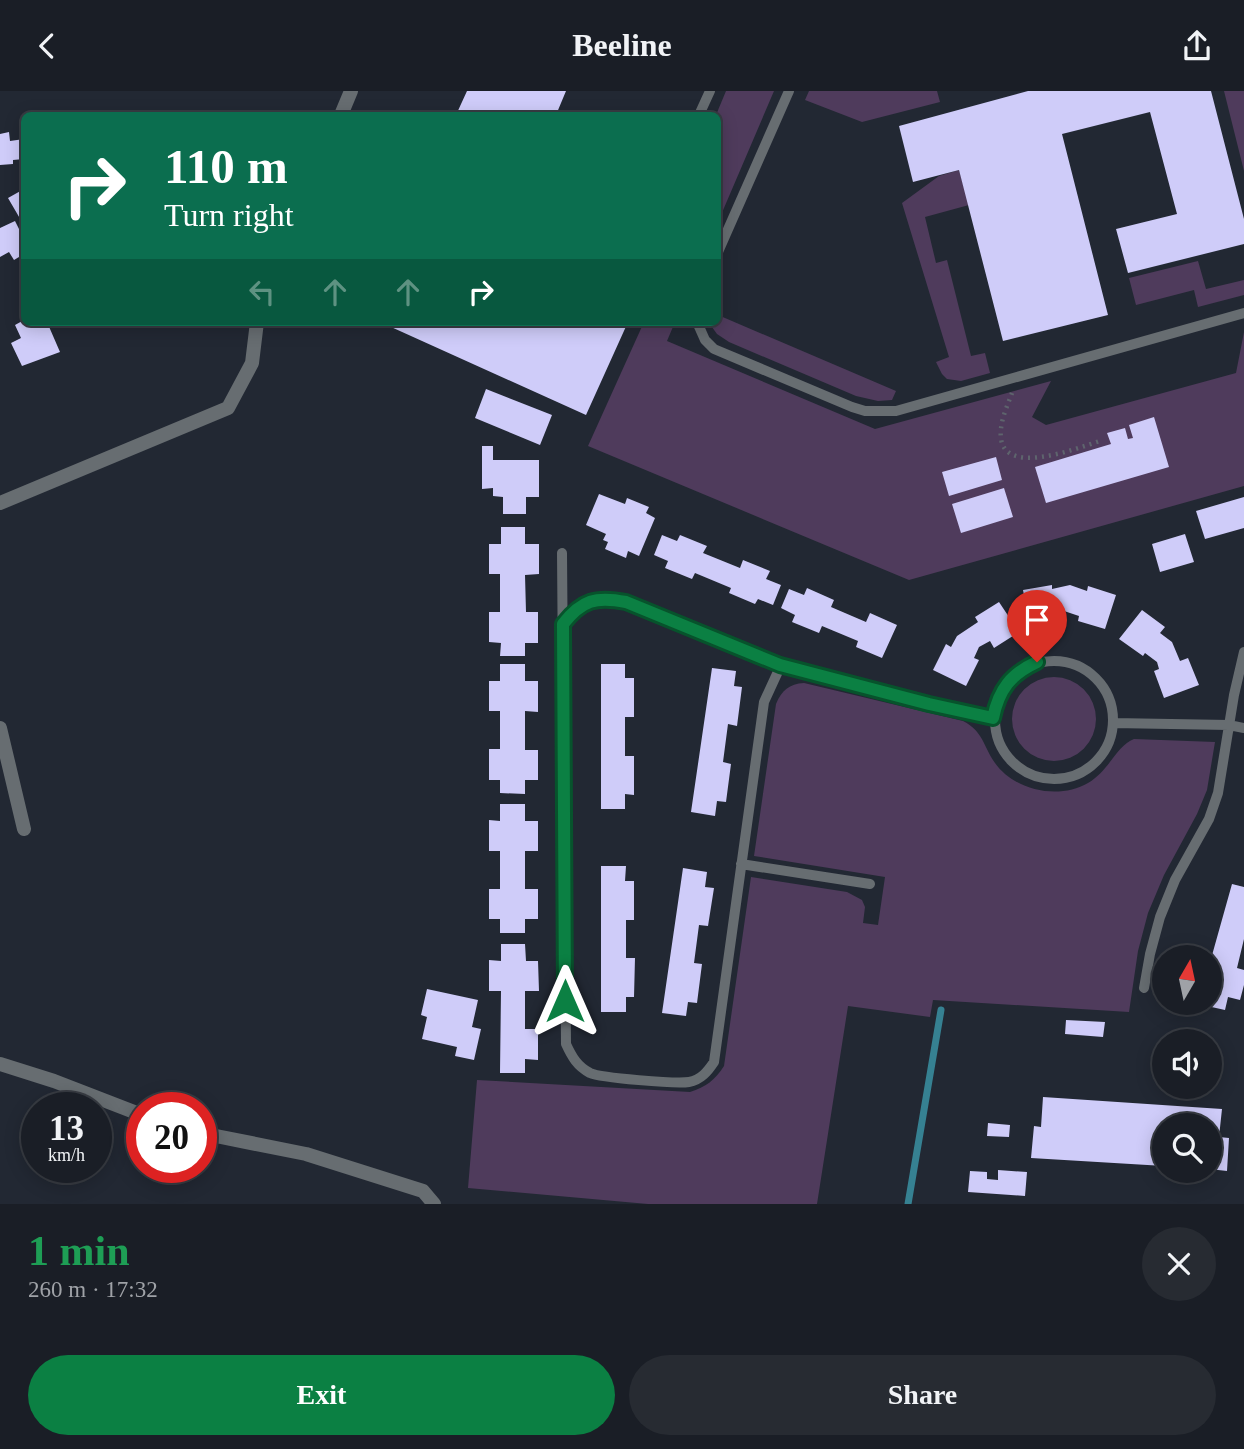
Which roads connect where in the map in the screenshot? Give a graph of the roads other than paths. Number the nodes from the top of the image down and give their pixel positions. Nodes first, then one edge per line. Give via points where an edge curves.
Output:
1 (351, 91) edge
2 (710, 91) edge
3 (789, 91) edge
4 (342, 112) edge
5 (700, 112) edge
6 (721, 245) edge
7 (1244, 313) edge
8 (257, 326) edge
9 (699, 326) edge
10 (0, 503) edge
11 (562, 553) dead end
12 (563, 624) junction
13 (1244, 652) edge
14 (780, 665) junction
15 (993, 718) junction
16 (1113, 723) junction
17 (1229, 725) junction
18 (0, 728) edge
19 (1244, 728) edge
20 (24, 829) dead end
21 (741, 865) junction
22 (870, 884) dead end
23 (1144, 988) dead end
24 (0, 1064) edge
25 (126, 1109) edge
26 (217, 1136) edge
27 (434, 1204) edge

1 - 4 street
2 - 5 lane
3 - 6 lane
7 - 9 lane via 896,411 864,411 715,349
8 - 10 street via 252,363 228,408
11 - 12 lane
12 - 14 lane via 574,610 608,598
12 - 21 lane via 565,1027 566,1044 580,1067 606,1077 688,1082 708,1072 714,1062
13 - 17 lane
14 - 15 lane
14 - 21 lane via 764,702
15 - 16 lane via 996,738 1006,756 1022,770 1051,779 1081,773 1097,760 1109,743
15 - 16 lane via 1006,683 1020,670 1056,660 1091,673 1104,687
16 - 17 lane
17 - 19 lane
17 - 23 lane via 1218,793 1160,917
18 - 20 street
21 - 22 lane
24 - 25 street
26 - 27 street via 306,1154 423,1191

